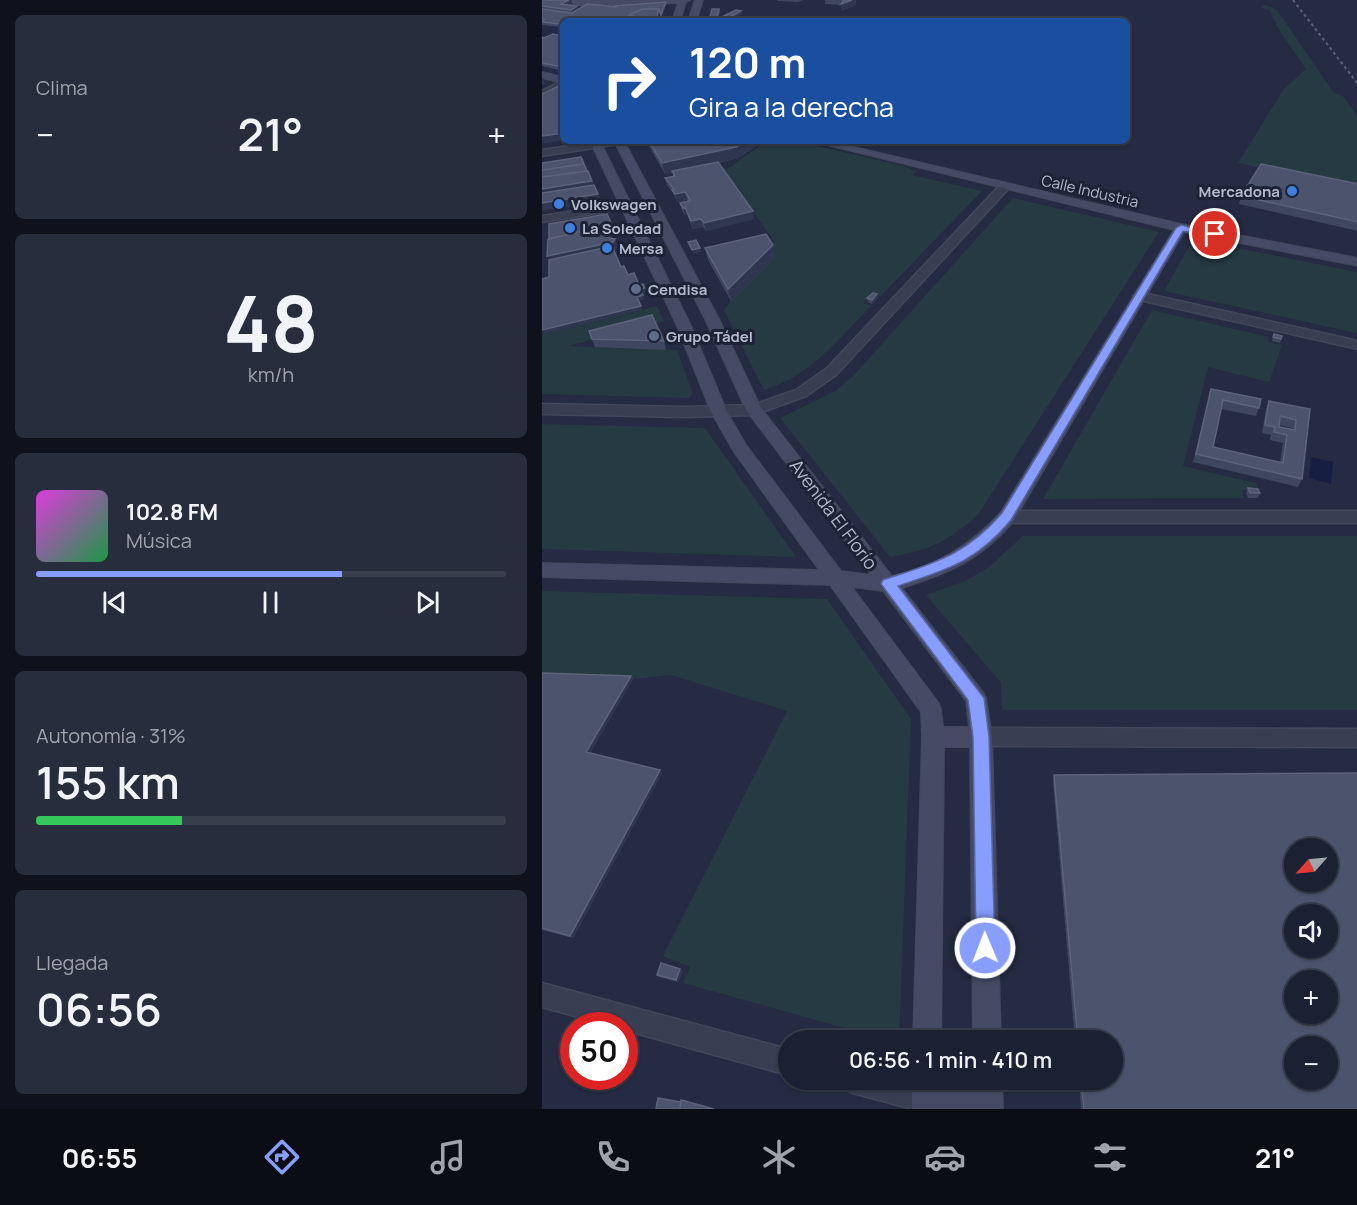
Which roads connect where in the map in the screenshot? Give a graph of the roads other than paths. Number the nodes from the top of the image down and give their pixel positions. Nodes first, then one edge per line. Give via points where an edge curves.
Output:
1 (542, 0) edge
2 (550, 0) edge
3 (684, 0) edge
4 (699, 0) edge
5 (677, 18) edge
6 (693, 18) edge
7 (542, 75) edge
8 (560, 81) edge
9 (560, 84) edge
10 (542, 94) edge
11 (591, 144) edge
12 (596, 144) edge
13 (621, 144) edge
14 (829, 144) edge
15 (542, 153) edge
16 (1005, 186) junction
17 (651, 201) junction
18 (626, 206) junction
19 (542, 219) edge
20 (1181, 228) junction
21 (1358, 262) edge
22 (1139, 296) junction
23 (1358, 345) edge
24 (542, 409) edge
25 (755, 410) junction
26 (719, 412) junction
27 (1007, 517) junction
28 (1358, 517) edge
29 (542, 570) edge
30 (835, 578) junction
31 (888, 584) junction
32 (933, 737) junction
33 (981, 737) junction
34 (1358, 738) edge
35 (542, 995) edge
36 (927, 1030) edge
37 (987, 1030) edge
38 (778, 1059) edge
39 (899, 1090) edge
40 (926, 1096) edge
41 (988, 1096) edge

1 - 2 main road
2 - 3 main road via 592,4
3 - 5 main road
4 - 6 main road
7 - 8 main road
9 - 10 street
11 - 15 street
12 - 18 main road, Avenida El Florío
13 - 17 main road, Avenida El Florío
14 - 16 main road, Calle Industria
16 - 20 main road, Calle Industria
16 - 25 street via 831,372 801,393
17 - 18 main road
17 - 25 main road, Avenida El Florío
18 - 19 street
18 - 26 main road, Avenida El Florío via 684,326
20 - 21 main road, Calle Industria
20 - 22 main road
22 - 23 street
22 - 27 main road
24 - 26 street
25 - 26 street
25 - 31 main road, Avenida El Florío
26 - 30 main road, Avenida El Florío via 740,448
27 - 28 street
27 - 31 main road via 973,550 950,563
29 - 30 main road
30 - 31 main road
30 - 32 main road, Avenida El Florío via 931,709
31 - 33 main road, Avenida El Florío via 976,698
32 - 33 main road
32 - 36 main road, Avenida El Florío
33 - 34 street
33 - 37 main road, Avenida El Florío
35 - 38 street
39 - 40 street
40 - 41 main road

